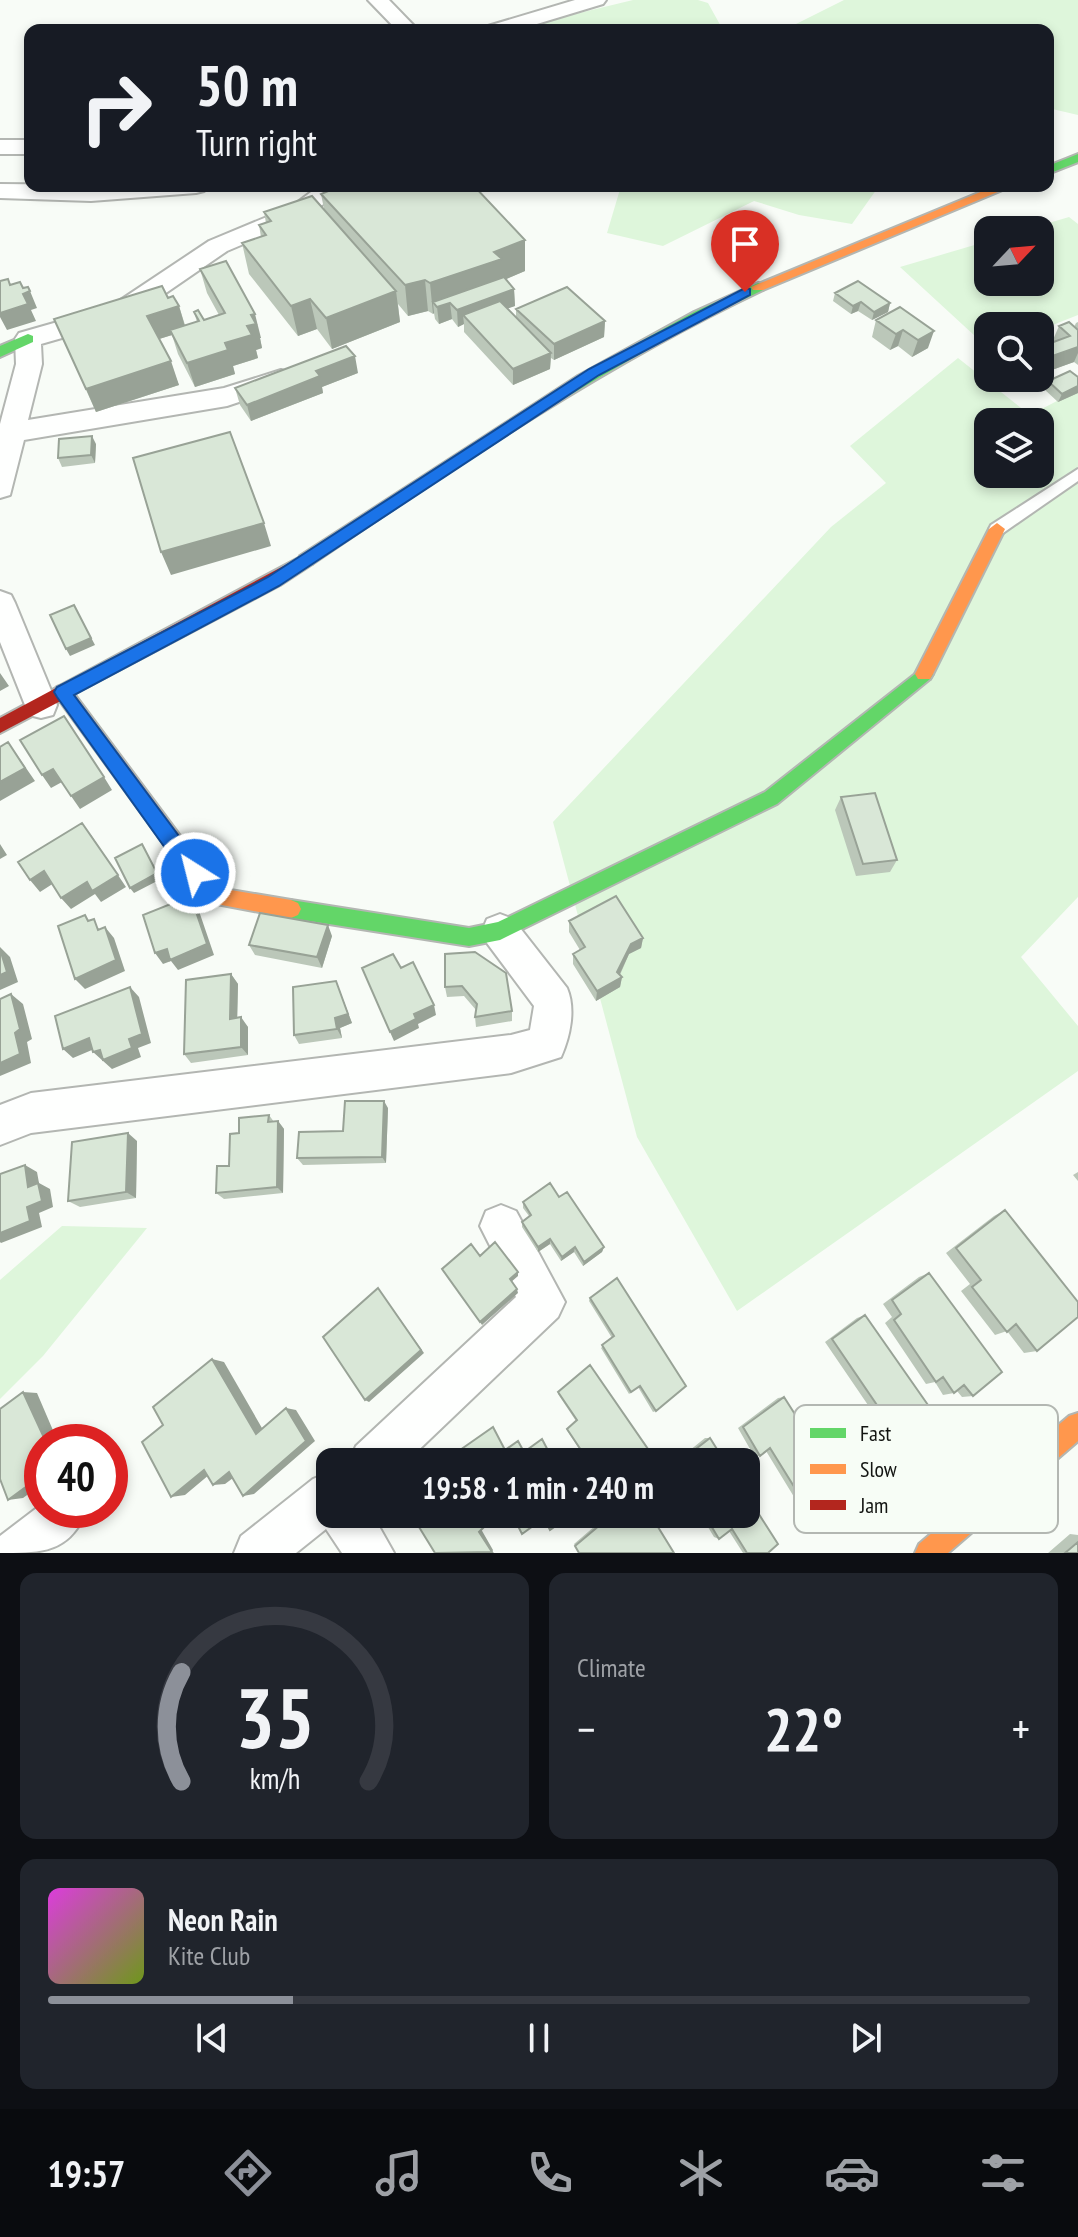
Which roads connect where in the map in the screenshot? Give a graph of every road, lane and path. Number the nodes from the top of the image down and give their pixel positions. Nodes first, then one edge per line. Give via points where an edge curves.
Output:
1 (378, 0) edge
2 (596, 0) edge
3 (402, 24) edge
4 (515, 24) edge
5 (0, 147) edge
6 (24, 147) edge
7 (1078, 158) edge
8 (1054, 168) edge
9 (0, 191) edge
10 (24, 192) edge
11 (30, 192) edge
12 (117, 192) edge
13 (326, 192) edge
14 (991, 192) edge
15 (28, 339) junction
16 (0, 352) edge
17 (285, 377) edge
18 (12, 432) junction
19 (1078, 474) edge
20 (0, 488) edge
21 (997, 529) joint
22 (0, 603) edge
23 (52, 698) junction
24 (0, 726) edge
25 (500, 931) junction
26 (0, 1125) edge
27 (501, 1226) dead end
28 (1078, 1425) edge
29 (1058, 1442) edge
30 (387, 1448) edge
31 (316, 1507) edge
32 (49, 1528) edge
33 (353, 1528) edge
34 (951, 1533) edge
35 (17, 1553) edge
36 (258, 1553) edge
37 (370, 1553) edge
38 (928, 1553) edge

1 - 3 street
2 - 4 street
5 - 6 street
7 - 8 street
9 - 10 street
11 - 12 street
13 - 15 street via 299,212 218,246 119,313
14 - 23 street via 719,304 520,418 274,581
15 - 16 street
15 - 18 street via 29,364
17 - 18 street via 227,397
18 - 20 street
19 - 21 lane
21 - 25 street via 923,675 783,789
22 - 23 street
23 - 24 street
23 - 25 street via 213,896 469,937
25 - 26 street via 554,1001 547,1044 511,1054 31,1113
27 - 30 street via 543,1302
28 - 29 street
31 - 36 street
32 - 35 street
33 - 37 street
34 - 38 street

